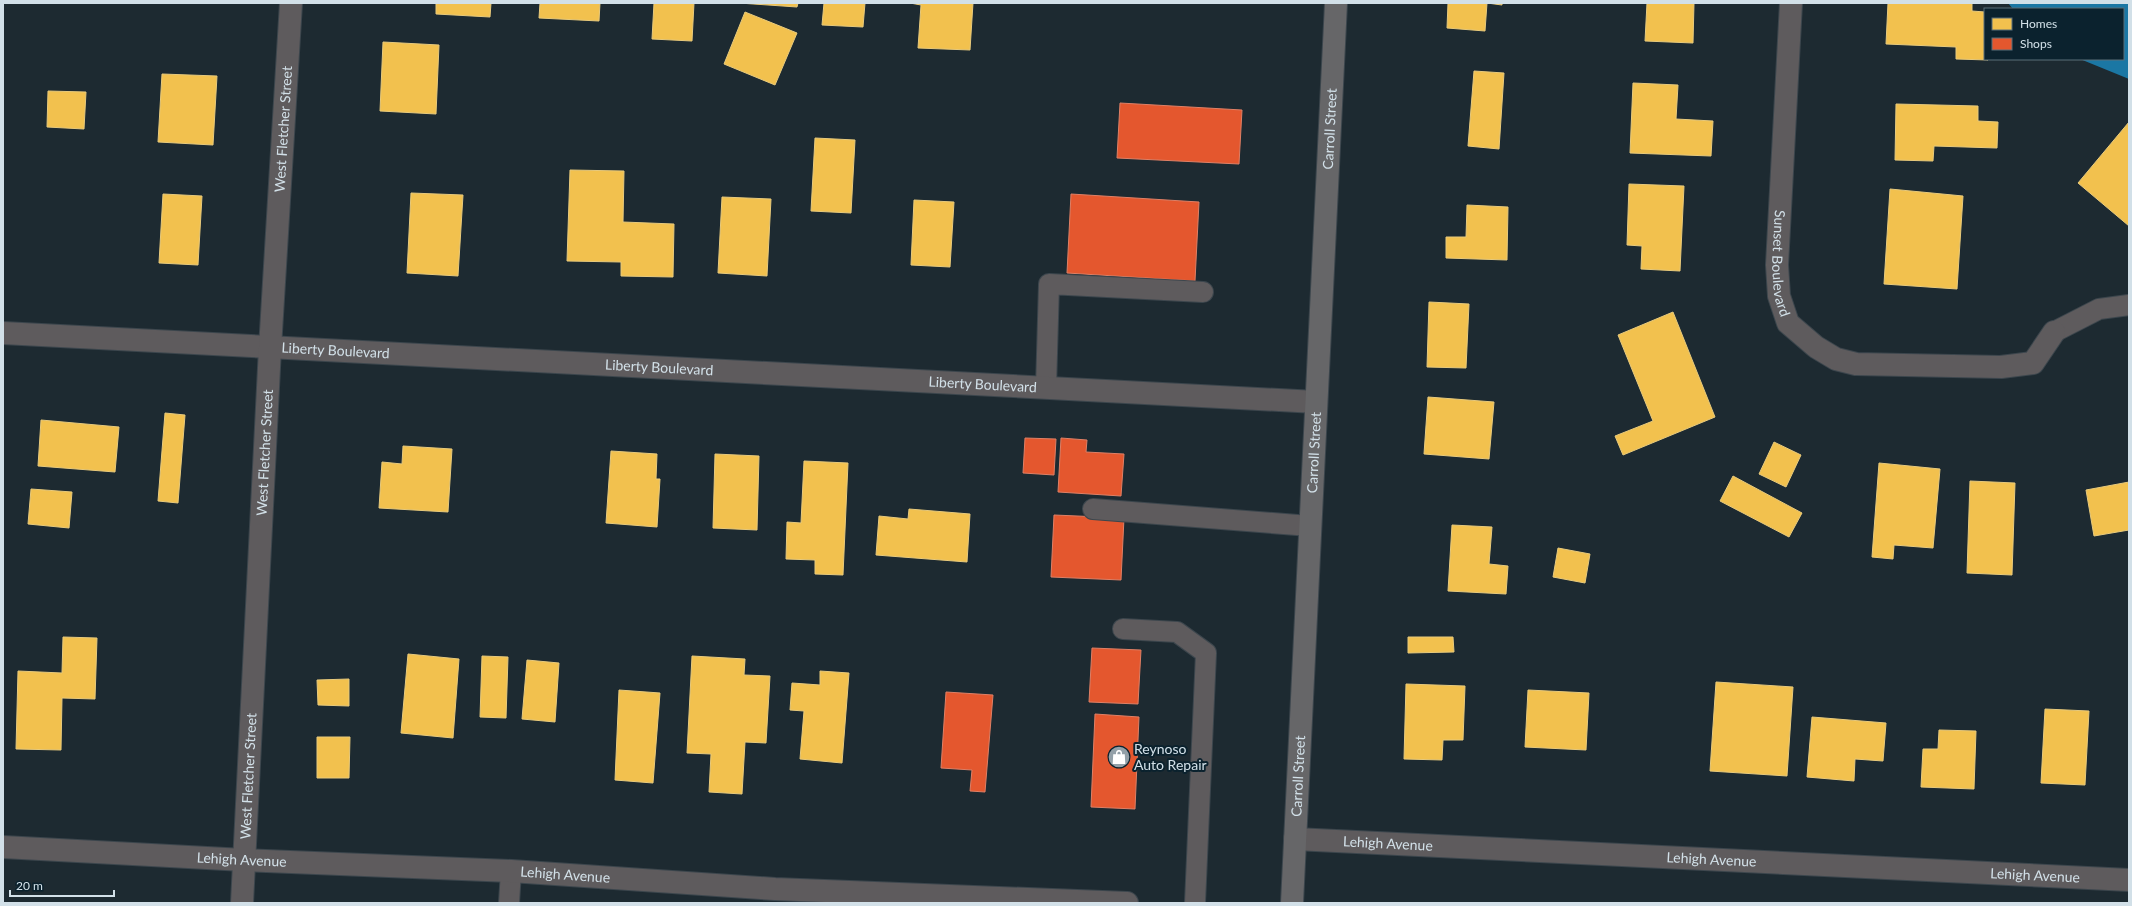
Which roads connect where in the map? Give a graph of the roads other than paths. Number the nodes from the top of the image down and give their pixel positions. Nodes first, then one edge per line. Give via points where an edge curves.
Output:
1 (291, 3) edge
2 (1336, 3) edge
3 (1790, 3) edge
4 (1203, 292) dead end
5 (2129, 305) edge
6 (2054, 332) joint
7 (3, 333) edge
8 (270, 348) junction
9 (1046, 388) junction
10 (1316, 402) junction
11 (1093, 509) dead end
12 (1310, 526) junction
13 (1123, 629) dead end
14 (1295, 840) junction
15 (3, 847) edge
16 (244, 860) junction
17 (511, 870) junction
18 (2129, 880) edge
19 (775, 896) edge
20 (997, 900) edge
21 (242, 903) edge
22 (509, 903) edge
23 (1127, 903) edge
24 (1195, 903) edge
25 (1292, 903) edge

1 - 8 street, West Fletcher Street
2 - 10 main road, Carroll Street
3 - 6 street, Sunset Boulevard via 1777,265 1779,296 1788,323 1836,359 1856,364 2001,367 2033,362
4 - 9 lane via 1049,284
5 - 6 lane via 2099,309
7 - 8 street, Liberty Boulevard
8 - 9 street, Liberty Boulevard
8 - 16 street, West Fletcher Street
9 - 10 street, Liberty Boulevard
10 - 12 main road, Carroll Street
11 - 12 lane
12 - 14 main road, Carroll Street
13 - 24 lane via 1177,632 1206,653
14 - 18 street, Lehigh Avenue
14 - 25 main road, Carroll Street
15 - 16 street, Lehigh Avenue
16 - 17 street, Lehigh Avenue
16 - 21 street, West Fletcher Street
17 - 19 street, Lehigh Avenue
17 - 22 lane
19 - 20 street, Lehigh Avenue
20 - 23 street, Lehigh Avenue

